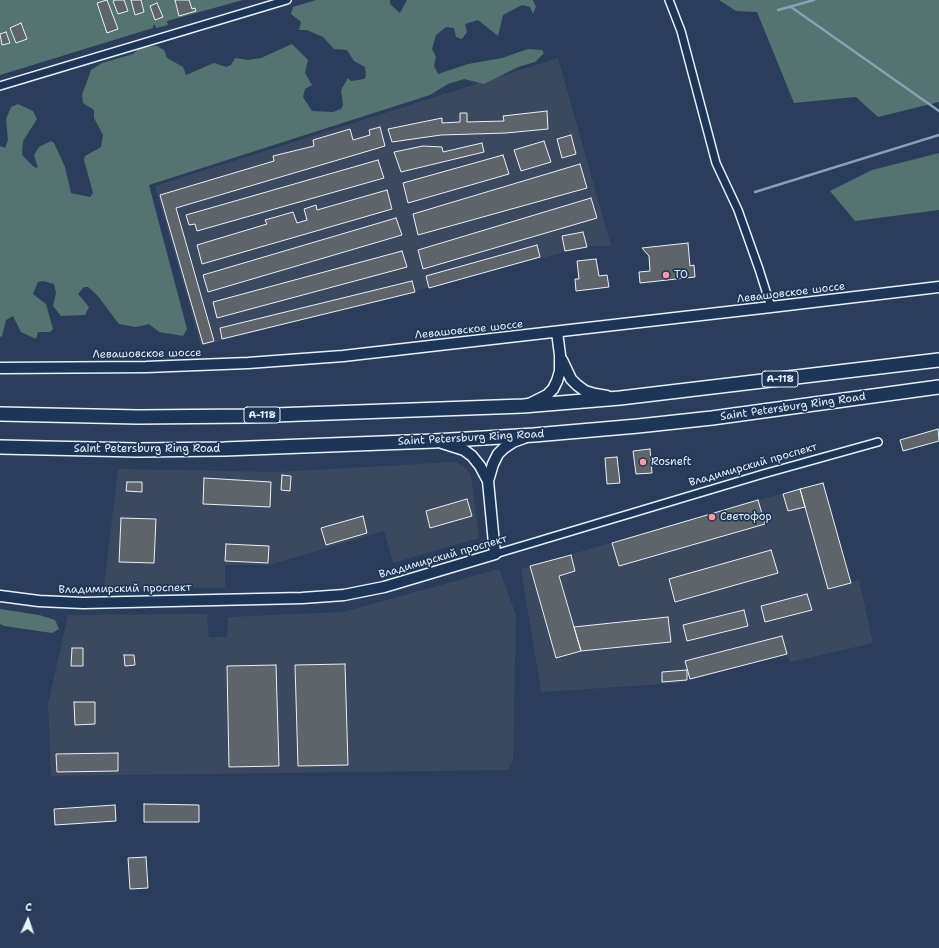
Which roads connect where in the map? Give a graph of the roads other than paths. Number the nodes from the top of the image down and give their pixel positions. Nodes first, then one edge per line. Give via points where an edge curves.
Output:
1 (287, 0) edge
2 (669, 0) edge
3 (0, 86) edge
4 (939, 287) edge
5 (772, 307) junction
6 (557, 332) junction
7 (560, 355) junction
8 (939, 360) edge
9 (0, 368) edge
10 (939, 386) edge
11 (620, 398) junction
12 (523, 406) junction
13 (0, 414) edge
14 (534, 435) junction
15 (434, 441) junction
16 (878, 442) dead end
17 (0, 447) edge
18 (488, 481) junction
19 (495, 554) junction
20 (0, 596) edge

1 - 3 street
2 - 5 street via 716,163 738,210
4 - 5 main road, Левашовское шоссе
5 - 6 main road, Левашовское шоссе
6 - 7 main road
6 - 9 main road, Левашовское шоссе via 343,356 248,363
7 - 11 main road via 568,374 585,391
7 - 12 main road via 560,371 553,389 547,395
8 - 11 highway, А-118
10 - 14 highway, Saint Petersburg Ring Road via 712,418
11 - 12 highway, А-118
12 - 13 highway, А-118 via 146,417
14 - 15 highway, Saint Petersburg Ring Road
14 - 18 main road via 504,448 496,459
15 - 17 highway, Saint Petersburg Ring Road via 161,450
15 - 18 main road via 464,450 480,466
16 - 19 street, Владимирский проспект
18 - 19 main road
19 - 20 main road, Владимирский проспект via 384,587 302,598 83,603

